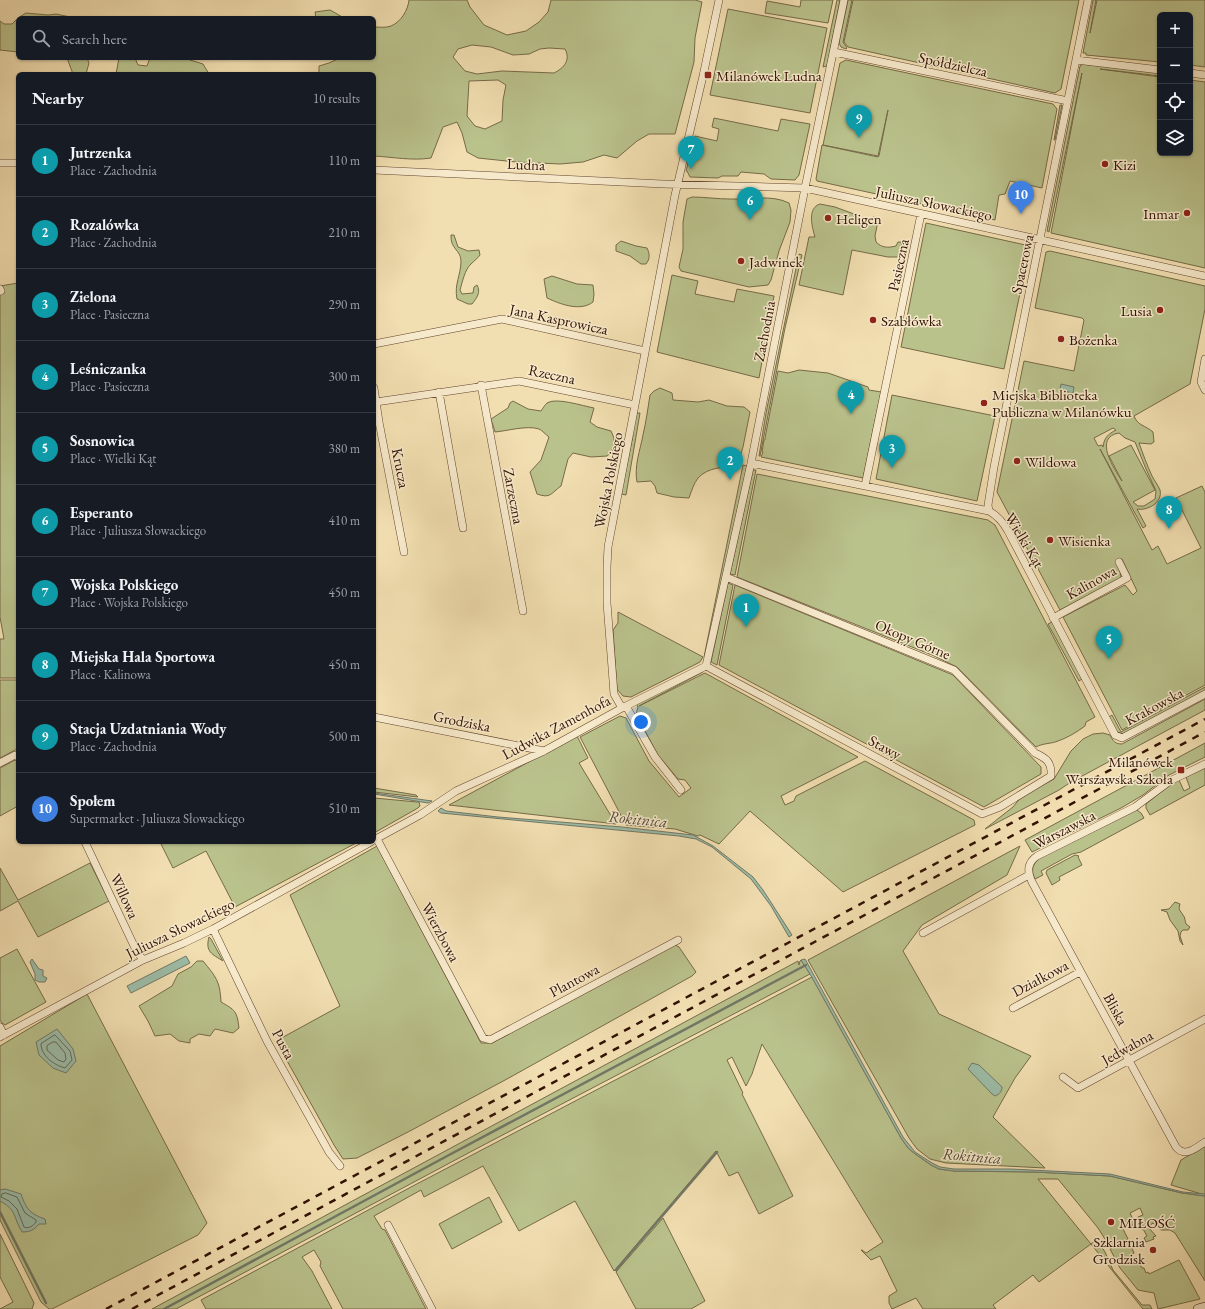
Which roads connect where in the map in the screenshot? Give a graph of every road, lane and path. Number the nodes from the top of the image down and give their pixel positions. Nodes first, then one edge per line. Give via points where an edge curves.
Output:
1 (719, 0) edge
2 (844, 0) edge
3 (1088, 0) edge
4 (834, 52) junction
5 (1076, 60) junction
6 (1157, 70) edge
7 (1193, 73) edge
8 (1205, 75) edge
9 (1068, 101) junction
10 (0, 163) edge
11 (16, 163) edge
12 (376, 170) edge
13 (677, 184) junction
14 (805, 188) junction
15 (922, 214) junction
16 (1040, 240) junction
17 (1205, 276) edge
18 (376, 344) edge
19 (645, 351) junction
20 (1205, 359) edge
21 (481, 385) junction
22 (1205, 390) edge
23 (439, 392) junction
24 (376, 402) joint
25 (635, 405) junction
26 (751, 463) junction
27 (865, 486) junction
28 (989, 511) junction
29 (463, 528) dead end
30 (404, 552) dead end
31 (1119, 562) dead end
32 (726, 576) junction
33 (522, 611) dead end
34 (1053, 618) junction
35 (706, 666) junction
36 (1205, 694) edge
37 (624, 707) junction
38 (376, 717) edge
39 (1115, 735) joint
40 (544, 751) junction
41 (16, 756) edge
42 (0, 763) edge
43 (1205, 764) edge
44 (1051, 776) joint
45 (681, 790) dead end
46 (420, 815) joint
47 (376, 839) edge
48 (86, 844) edge
49 (367, 844) edge
50 (376, 844) edge
51 (1029, 875) junction
52 (212, 929) junction
53 (923, 933) dead end
54 (678, 940) dead end
55 (143, 960) junction
56 (1080, 972) junction
57 (1013, 1008) dead end
58 (1205, 1019) edge
59 (0, 1027) edge
60 (2, 1036) edge
61 (483, 1038) joint
62 (1129, 1061) junction
63 (1063, 1077) dead end
64 (1205, 1142) edge
65 (340, 1166) dead end
66 (388, 1225) dead end
67 (1205, 1307) edge
68 (432, 1309) edge
69 (1198, 1309) edge

1 - 13 street, Wojska Polskiego
2 - 4 street, Zachodnia
3 - 5 street, Spacerowa
4 - 9 street, Spółdzielcza
4 - 14 street, Zachodnia
5 - 6 street
5 - 9 street, Spacerowa
7 - 8 street
9 - 16 street, Spacerowa
10 - 11 street
12 - 13 street, Ludna
13 - 14 street, Juliusza Słowackiego
13 - 19 street, Wojska Polskiego
14 - 15 street, Juliusza Słowackiego
14 - 26 street, Zachodnia
15 - 16 street, Juliusza Słowackiego
15 - 27 street, Pasieczna
16 - 17 street, Juliusza Słowackiego
16 - 28 street, Spacerowa via 990,490
18 - 19 street, Jana Kasprowicza via 502,319
19 - 25 street, Wojska Polskiego
20 - 22 street via 1201,382
21 - 23 street, Rzeczna
21 - 25 street, Rzeczna via 520,380
21 - 33 street, Zarzeczna
23 - 24 street, Rzeczna
23 - 29 street
24 - 30 street, Krucza
25 - 37 street, Wojska Polskiego via 608,547 607,567 614,694
26 - 27 street, Wielki Kąt
26 - 32 street, Zachodnia
27 - 28 street, Wielki Kąt
28 - 34 street, Wielki Kąt via 999,517 1004,524
31 - 34 street, Kalinowa via 1127,578
32 - 35 street, Zachodnia
32 - 44 street, Okopy Górne via 954,670 1035,753 1044,757 1052,769
34 - 39 street, Wielki Kąt
35 - 37 street, Ludwika Zamenhofa
35 - 44 street, Stawy via 982,814 1000,807
36 - 39 street, Krakowska via 1122,738
37 - 40 street, Ludwika Zamenhofa
37 - 45 street, Wojska Polskiego via 655,757
38 - 40 street, Grodziska
40 - 46 street, Ludwika Zamenhofa via 456,791
41 - 42 street
43 - 51 street, Warszawska via 1170,781 1135,807 1037,856 1030,863
46 - 47 street, Juliusza Słowackiego
48 - 55 street, Willowa
49 - 52 street, Juliusza Słowackiego
50 - 61 street, Wierzbowa
51 - 53 street
51 - 56 street, Bliska
52 - 55 street, Juliusza Słowackiego
52 - 65 street, Pusta via 267,1040 329,1152
54 - 61 street, Plantowa via 490,1040
55 - 60 street, Juliusza Słowackiego
56 - 57 street, Działkowa
56 - 62 street, Bliska
58 - 62 street, Jedwabna
59 - 60 street
62 - 63 street, Jedwabna via 1078,1088
62 - 64 street, Bliska via 1176,1148 1184,1152
66 - 68 street
67 - 69 street

